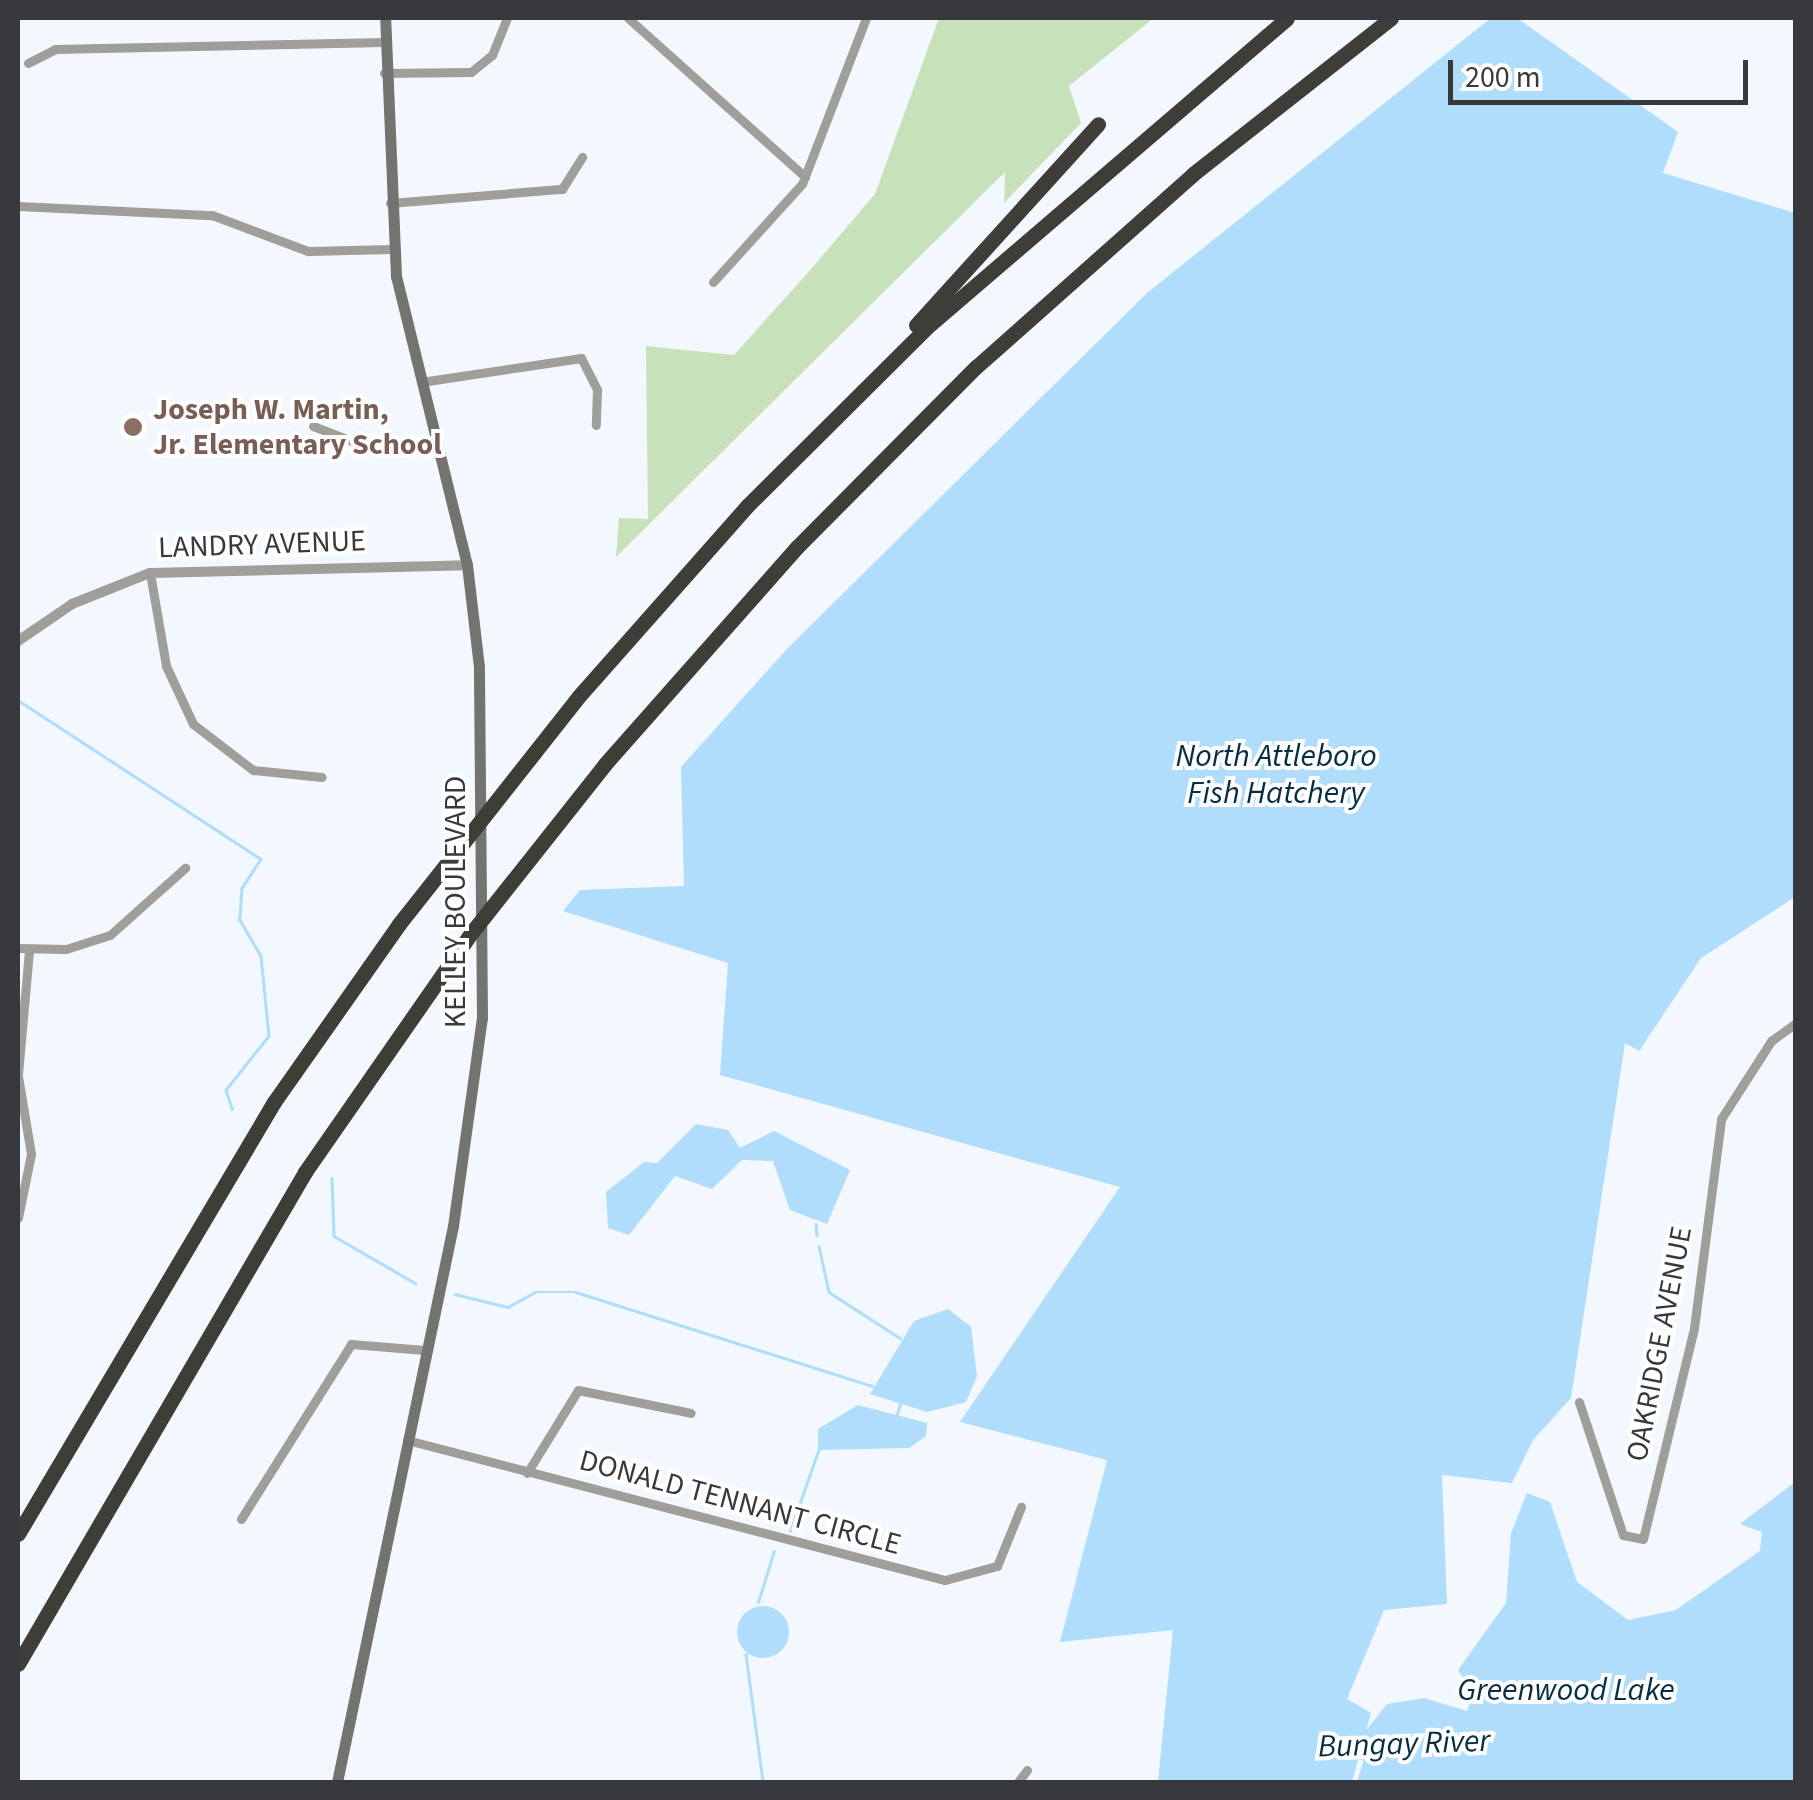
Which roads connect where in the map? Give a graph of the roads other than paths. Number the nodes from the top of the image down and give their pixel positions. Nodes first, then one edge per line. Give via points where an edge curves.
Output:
1 (385, 18) edge
2 (508, 18) edge
3 (628, 18) edge
4 (866, 18) edge
5 (1287, 18) edge
6 (1391, 18) edge
7 (384, 42) junction
8 (28, 63) dead end
9 (384, 73) junction
10 (1098, 124) dead end
11 (582, 156) dead end
12 (806, 178) junction
13 (387, 203) junction
14 (18, 206) edge
15 (392, 249) junction
16 (713, 282) dead end
17 (421, 382) junction
18 (596, 425) dead end
19 (314, 426) dead end
20 (824, 427) junction
21 (439, 450) junction
22 (466, 565) junction
23 (150, 572) junction
24 (18, 640) edge
25 (322, 777) dead end
26 (185, 868) dead end
27 (18, 948) edge
28 (30, 950) junction
29 (1796, 1024) edge
30 (18, 1075) edge
31 (18, 1218) edge
32 (425, 1350) junction
33 (1579, 1402) dead end
34 (691, 1413) dead end
35 (407, 1440) junction
36 (527, 1473) junction
37 (1020, 1508) dead end
38 (241, 1519) dead end
39 (18, 1534) edge
40 (18, 1664) edge
41 (1028, 1770) dead end
42 (337, 1782) edge
43 (1018, 1782) edge

1 - 7 main road, KELLEY BOULEVARD
2 - 9 street via 492,55 471,72
3 - 12 street
4 - 12 street
5 - 20 highway via 1061,204
6 - 40 highway via 1192,174 989,355 797,546 617,750 472,932 304,1172
7 - 8 street via 54,49
7 - 9 main road, KELLEY BOULEVARD
9 - 13 main road, KELLEY BOULEVARD
10 - 20 highway
11 - 13 street via 562,189
12 - 16 street
13 - 15 main road, KELLEY BOULEVARD
14 - 15 street via 212,215 308,251
15 - 17 main road, KELLEY BOULEVARD
17 - 18 street via 580,358 597,390
17 - 21 main road, KELLEY BOULEVARD
19 - 21 street via 356,443
20 - 39 highway via 602,668 388,939 176,1255
21 - 22 main road, KELLEY BOULEVARD
22 - 23 street, LANDRY AVENUE
22 - 32 main road, KELLEY BOULEVARD via 480,736 480,1084
23 - 24 street, LANDRY AVENUE via 72,604
23 - 25 street via 166,666 192,724 253,770
26 - 28 street via 110,934
27 - 28 street
28 - 30 street
29 - 33 street, OAKRIDGE AVENUE via 1771,1041 1720,1119 1694,1328 1643,1538 1622,1535
30 - 31 street via 31,1154
32 - 35 main road, KELLEY BOULEVARD
32 - 38 street via 351,1344
34 - 36 street via 578,1390
35 - 36 street, DONALD TENNANT CIRCLE
35 - 42 main road, KELLEY BOULEVARD
36 - 37 street, DONALD TENNANT CIRCLE via 945,1580 997,1566
41 - 43 street

